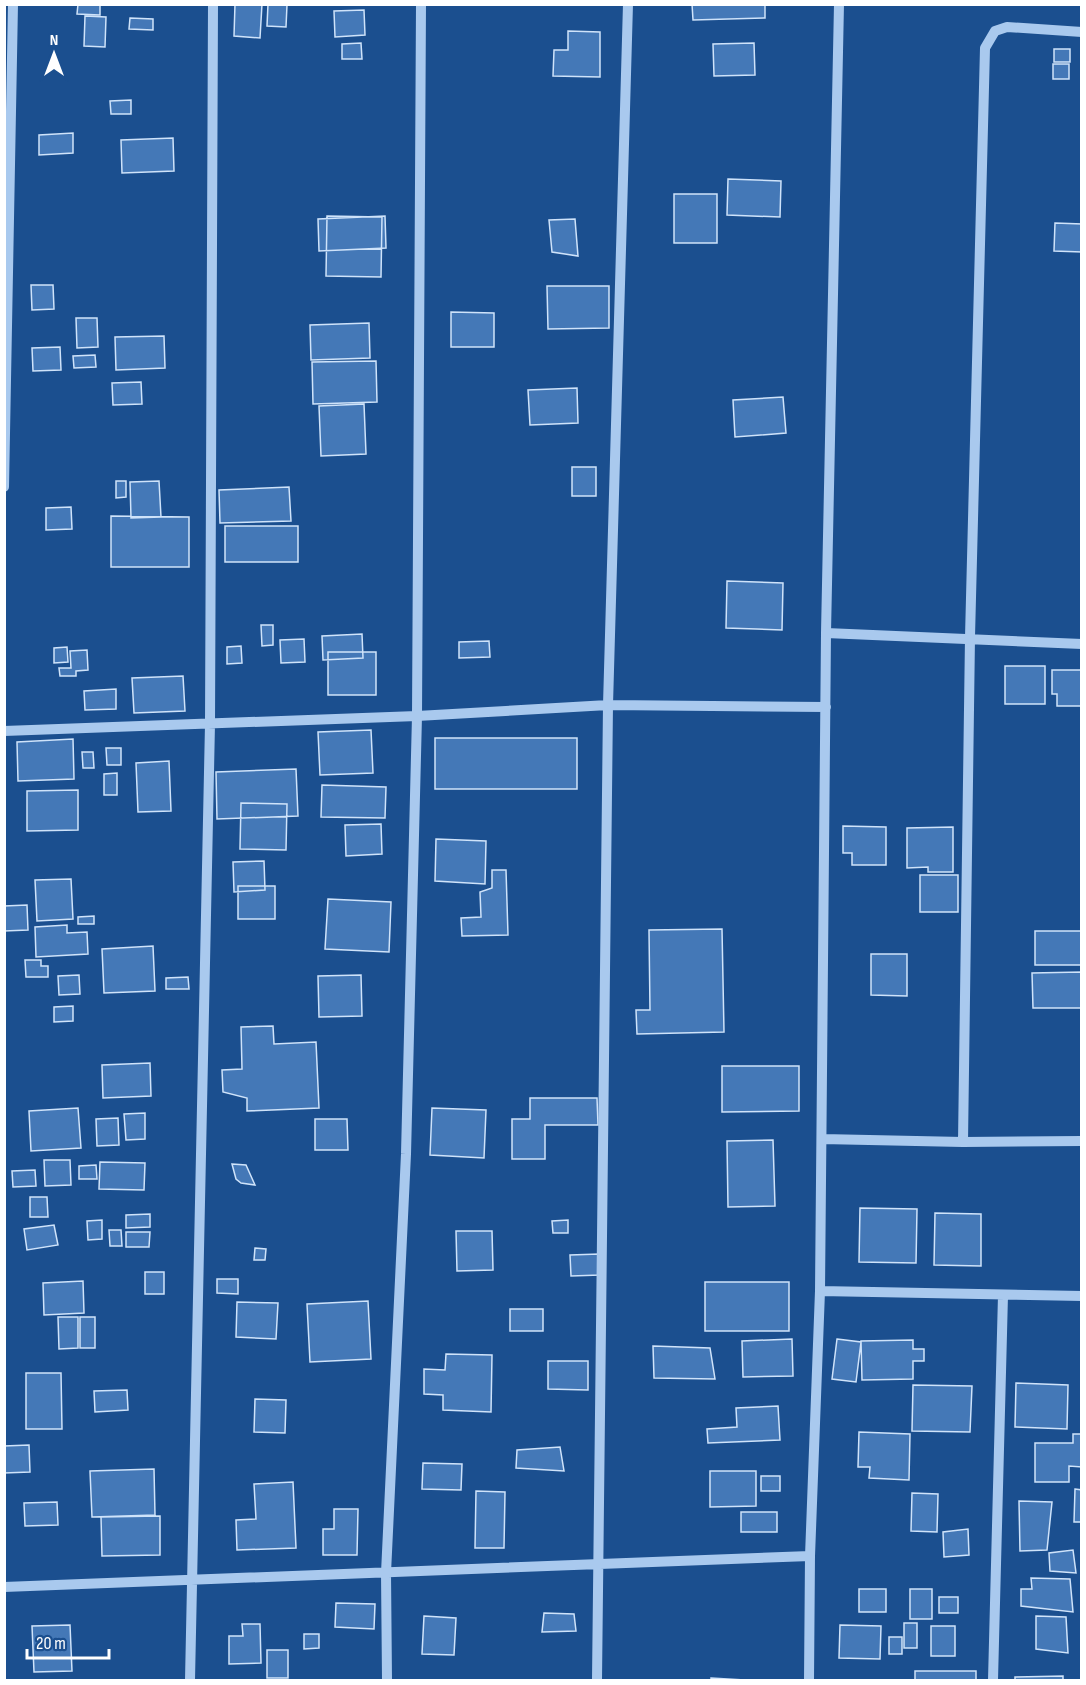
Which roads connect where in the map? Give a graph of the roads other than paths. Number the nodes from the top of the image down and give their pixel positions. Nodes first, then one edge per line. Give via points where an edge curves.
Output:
1 (13, 4) edge
2 (213, 4) edge
3 (421, 4) edge
4 (628, 4) edge
5 (839, 4) edge
6 (1082, 32) edge
7 (4, 487) edge
8 (826, 633) junction
9 (970, 638) junction
10 (1082, 644) edge
11 (608, 705) junction
12 (826, 707) junction
13 (417, 716) junction
14 (210, 724) junction
15 (4, 731) edge
16 (822, 1139) junction
17 (1082, 1141) edge
18 (963, 1142) junction
19 (820, 1291) junction
20 (1003, 1295) junction
21 (1082, 1296) edge
22 (810, 1556) junction
23 (598, 1564) junction
24 (386, 1573) junction
25 (192, 1580) junction
26 (4, 1587) edge
27 (190, 1680) edge
28 (387, 1680) edge
29 (597, 1680) edge
30 (809, 1680) edge
31 (993, 1680) edge

1 - 7 street
2 - 14 street
3 - 13 street
4 - 11 street
5 - 8 street
6 - 9 street via 1007,27 995,31 985,48
8 - 9 street
8 - 12 street
9 - 10 street
9 - 18 street
11 - 12 street
11 - 13 street
11 - 23 street
12 - 16 street
13 - 14 street
13 - 24 street via 406,1154
14 - 15 street
14 - 25 street
16 - 18 street
16 - 19 street
17 - 18 street
19 - 20 street
19 - 22 street
20 - 21 street
20 - 31 street
22 - 23 street
22 - 30 street
23 - 24 street
23 - 29 street
24 - 25 street
24 - 28 street
25 - 26 street
25 - 27 street

